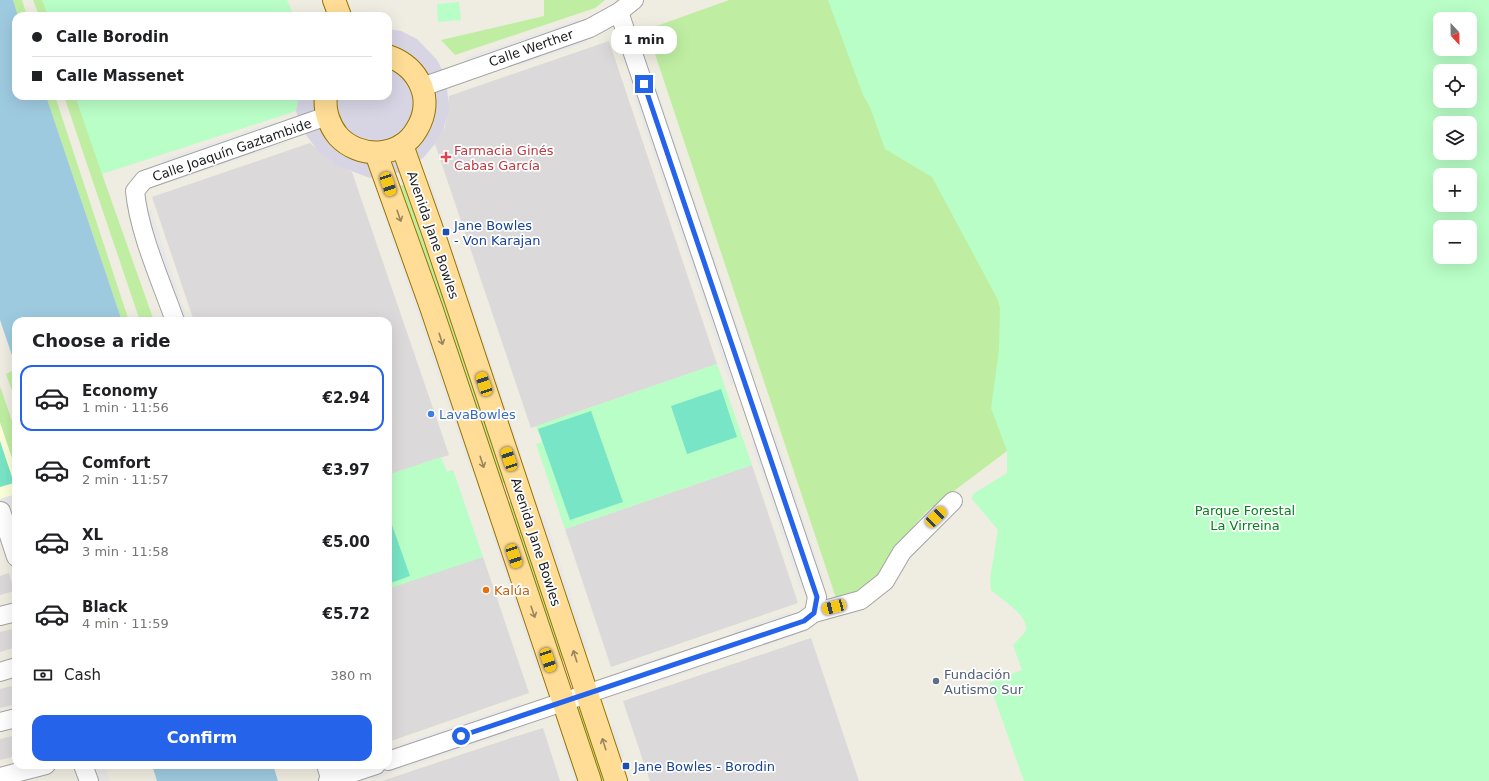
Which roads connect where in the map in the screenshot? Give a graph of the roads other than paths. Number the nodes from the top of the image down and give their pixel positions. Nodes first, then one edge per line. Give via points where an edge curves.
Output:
1 (334, 0) edge
2 (634, 0) edge
3 (338, 12) edge
4 (619, 12) junction
5 (392, 57) edge
6 (422, 87) junction
7 (327, 106) edge
8 (402, 145) junction
9 (376, 153) junction
10 (173, 317) edge
11 (953, 501) dead end
12 (1, 511) edge
13 (10, 556) edge
14 (12, 613) edge
15 (814, 613) junction
16 (0, 616) edge
17 (12, 668) edge
18 (0, 672) edge
19 (588, 693) junction
20 (563, 702) junction
21 (12, 719) edge
22 (0, 722) edge
23 (392, 760) edge
24 (31, 769) edge
25 (84, 769) edge
26 (360, 769) edge
27 (0, 777) edge
28 (329, 777) edge
29 (89, 781) edge
30 (590, 781) edge
31 (616, 781) edge

1 - 3 main road
2 - 4 street, Calle Werther
4 - 6 street, Calle Werther via 590,28
4 - 15 street via 817,597
5 - 6 main road via 410,68
6 - 8 main road via 424,110 417,130
7 - 9 main road via 333,130 344,142 360,151
7 - 10 street, Calle Joaquín Gaztambide via 144,180 135,191 136,206
8 - 9 main road via 390,151
19 -> 8 main road, Avenida Jane Bowles
9 -> 20 main road, Avenida Jane Bowles via 433,314
11 - 15 street via 902,552 885,581 861,600
12 - 13 street
14 - 16 street
15 - 19 street via 804,621
17 - 18 street
19 - 20 street
31 -> 19 main road, Avenida Jane Bowles
20 - 23 street
20 - 30 main road, Avenida Jane Bowles
21 - 22 street
24 - 27 street
25 - 29 street
26 - 28 street

